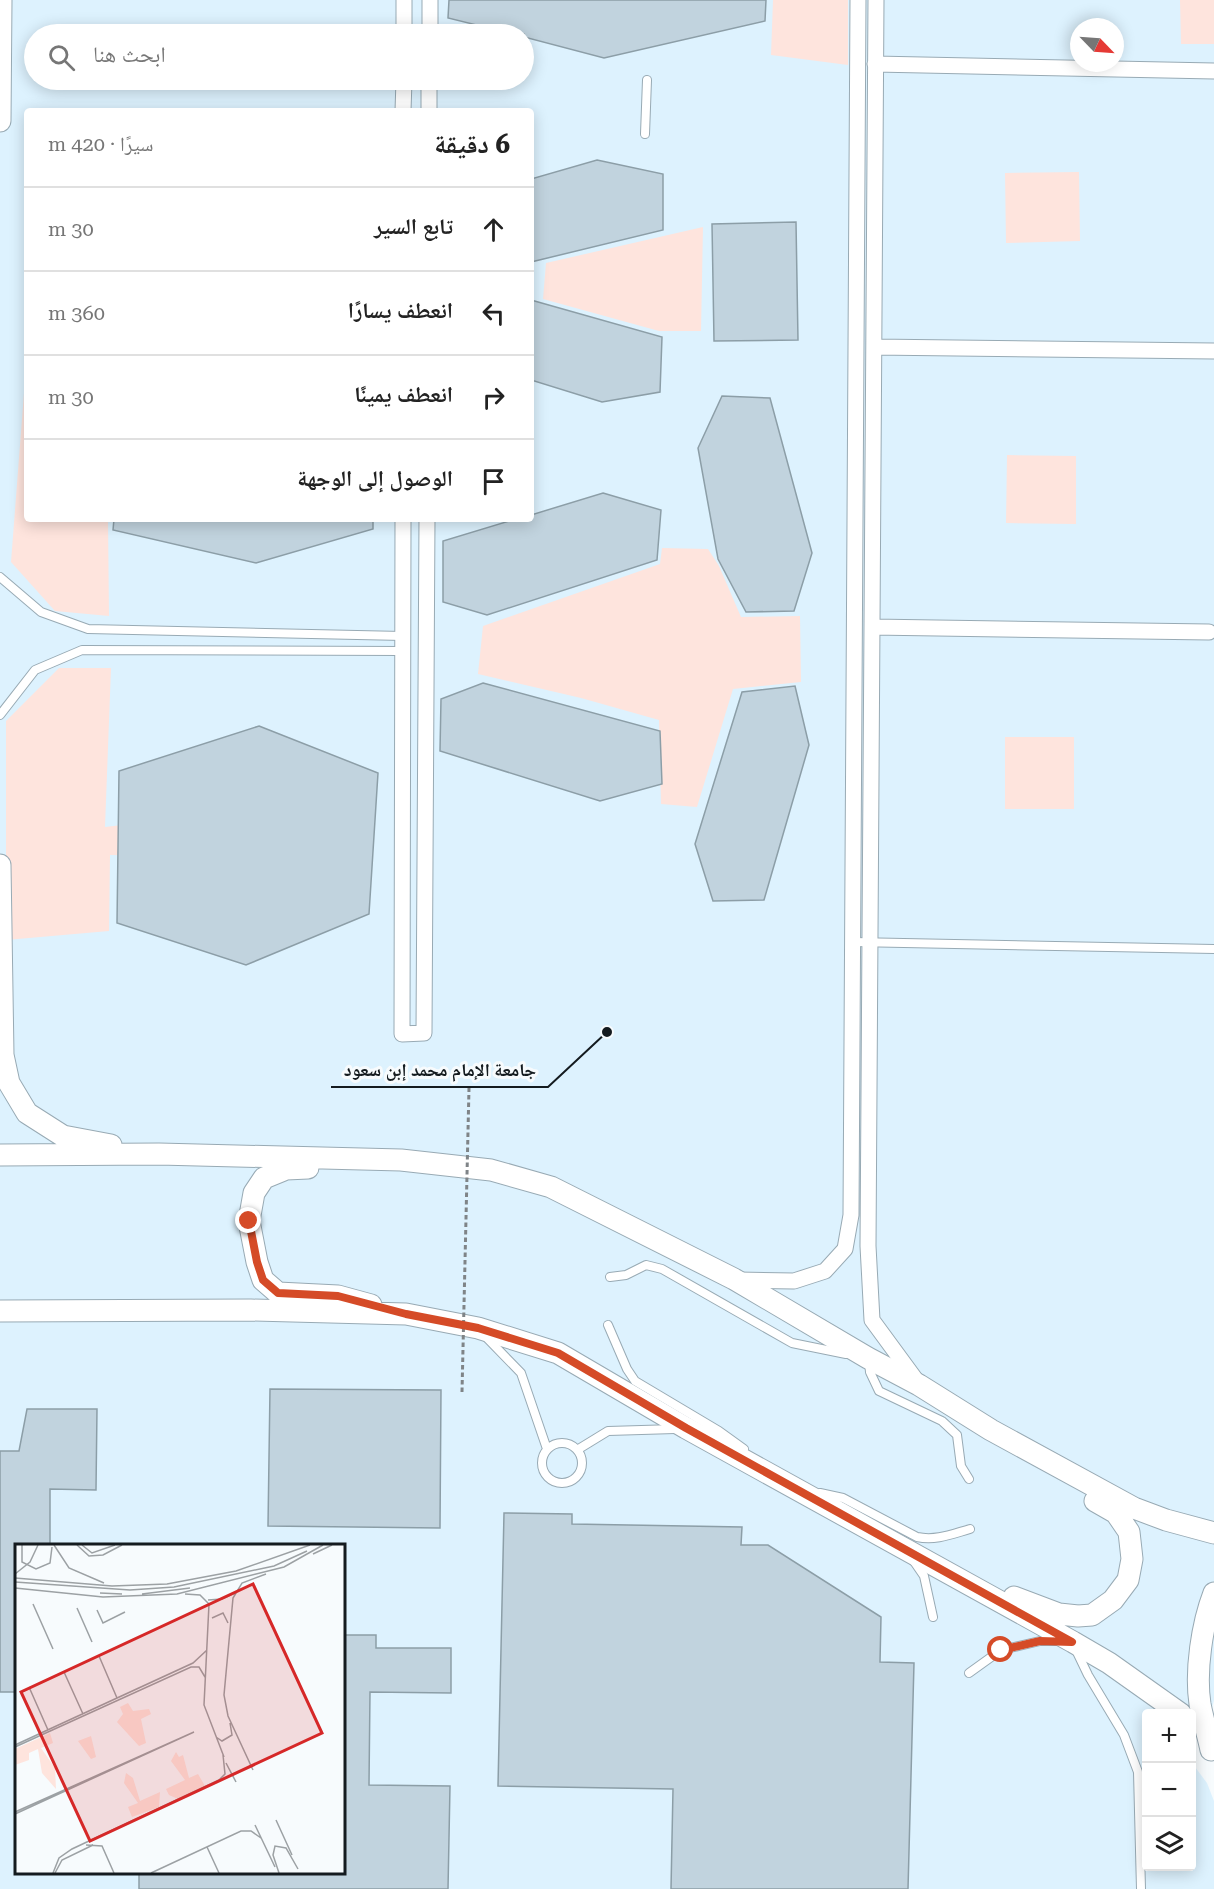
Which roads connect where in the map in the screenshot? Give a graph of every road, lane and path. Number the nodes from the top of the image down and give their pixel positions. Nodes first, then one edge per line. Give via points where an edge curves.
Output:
1 (1, 0) edge
2 (404, 0) edge
3 (430, 0) edge
4 (858, 0) edge
5 (876, 0) edge
6 (404, 24) edge
7 (430, 24) edge
8 (875, 64) junction
9 (1214, 71) edge
10 (647, 80) dead end
11 (404, 90) edge
12 (429, 90) edge
13 (404, 108) edge
14 (429, 108) edge
15 (0, 121) edge
16 (645, 134) dead end
17 (874, 347) junction
18 (1214, 351) edge
19 (403, 522) edge
20 (427, 522) edge
21 (0, 577) edge
22 (872, 627) junction
23 (1209, 632) dead end
24 (403, 643) junction
25 (0, 715) edge
26 (0, 865) edge
27 (853, 942) junction
28 (870, 943) junction
29 (1214, 949) edge
30 (469, 1088) dead end
31 (159, 1154) junction
32 (0, 1155) edge
33 (401, 1160) junction
34 (610, 1277) dead end
35 (734, 1280) junction
36 (0, 1311) edge
37 (406, 1314) junction
38 (608, 1325) dead end
39 (478, 1328) junction
40 (868, 1358) junction
41 (919, 1385) junction
42 (462, 1392) dead end
43 (686, 1428) junction
44 (991, 1430) junction
45 (547, 1449) junction
46 (578, 1450) junction
47 (969, 1479) dead end
48 (794, 1487) junction
49 (970, 1529) dead end
50 (1214, 1533) edge
51 (903, 1547) junction
52 (977, 1588) junction
53 (1214, 1593) edge
54 (933, 1617) dead end
55 (1072, 1642) junction
56 (969, 1673) dead end
57 (1175, 1709) edge
58 (1196, 1732) edge
59 (1213, 1752) edge
60 (1141, 1889) edge

1 - 15 street
2 - 6 street
3 - 7 street
4 - 27 street
5 - 8 street
8 - 9 street
8 - 17 street
10 - 16 lane
11 - 13 street
12 - 14 street
17 - 18 street
17 - 22 street
19 - 24 street
20 - 24 street via 424,1033 402,1034
21 - 24 lane via 40,612 88,629
22 - 23 street
22 - 28 street
24 - 25 lane via 82,650 34,670
26 - 31 street via 3,1055 9,1083 27,1113 63,1136
27 - 28 lane
27 - 35 street via 851,1215 844,1249 825,1272 794,1281
28 - 29 lane
28 - 41 street via 868,1246 872,1320
30 - 42 path, bridge
31 - 32 street
31 - 33 street
33 - 35 street via 491,1170 551,1187
33 - 37 street via 286,1169 264,1178 254,1193 249,1221 263,1280 278,1293 338,1296
34 - 40 lane via 626,1275 646,1265 662,1269 792,1343
35 - 40 street
36 - 37 street
37 - 39 street
38 - 48 lane via 635,1381 719,1431
39 - 43 street via 558,1353
39 - 45 lane via 521,1373
40 - 41 street
40 - 47 lane via 879,1391 942,1421 957,1435 961,1466
41 - 44 street
43 - 46 lane via 608,1431
43 - 48 street
44 - 50 street via 1134,1508
44 - 52 street via 1053,1477 1116,1513 1129,1532 1132,1558 1128,1580 1113,1600 1092,1615 1059,1614
45 - 46 lane via 563,1443
45 - 46 lane via 542,1470 558,1484 569,1483 581,1471
48 - 49 lane via 843,1498 928,1540
48 - 51 street
51 - 52 street
51 - 54 lane via 924,1576
52 - 55 street
53 - 59 street via 1202,1638 1200,1669 1200,1703
55 - 56 lane via 1040,1641 1001,1650
55 - 57 street
55 - 60 lane via 1124,1735 1138,1772
58 - 59 street

